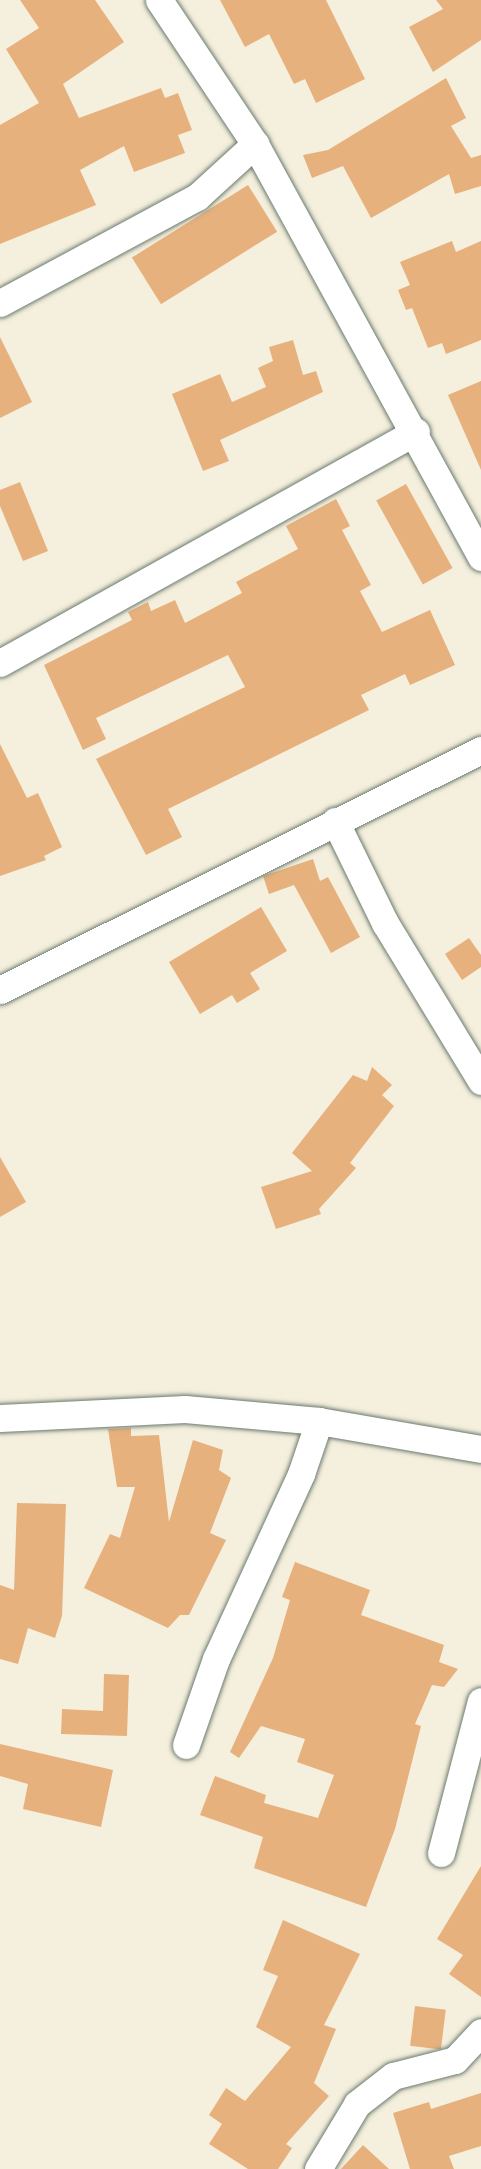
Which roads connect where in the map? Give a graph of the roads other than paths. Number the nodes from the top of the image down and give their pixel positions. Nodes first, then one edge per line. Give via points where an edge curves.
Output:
1 (159, 0) edge
2 (255, 144) junction
3 (0, 303) edge
4 (416, 431) junction
5 (481, 557) edge
6 (0, 663) edge
7 (481, 750) edge
8 (334, 820) junction
9 (0, 990) edge
10 (481, 1081) edge
11 (0, 1418) edge
12 (319, 1421) junction
13 (481, 1449) edge
14 (481, 1701) edge
15 (186, 1745) dead end
16 (441, 1852) dead end
17 (481, 2032) edge
18 (318, 2169) edge

1 - 2 street
2 - 3 street via 197,197
2 - 4 street
4 - 5 street
4 - 6 street
7 - 8 street
8 - 9 street
8 - 10 street via 385,923
11 - 12 street via 151,1409
12 - 13 street
12 - 15 street via 302,1474 216,1659
14 - 16 street
17 - 18 street via 455,2060 393,2076 357,2104

